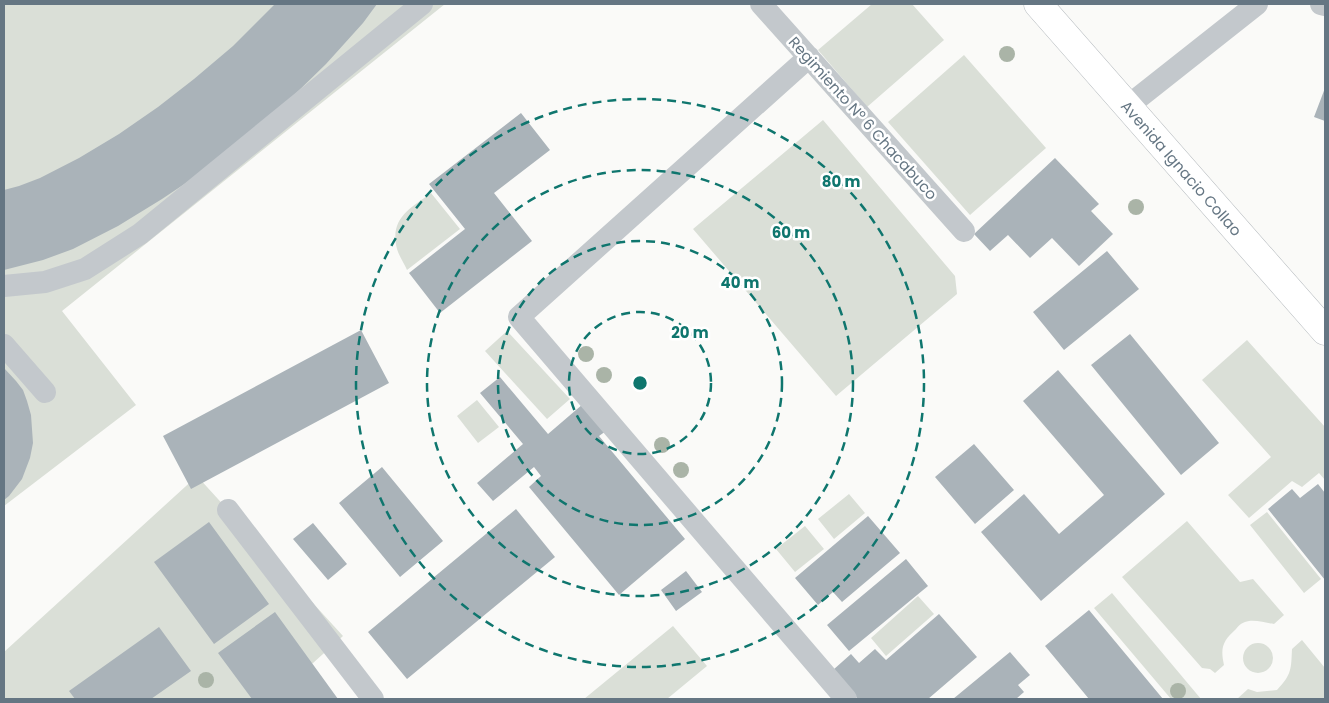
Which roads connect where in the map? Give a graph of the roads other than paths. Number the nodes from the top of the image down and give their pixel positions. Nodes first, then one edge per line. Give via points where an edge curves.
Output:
1 (422, 4) edge
2 (761, 4) edge
3 (1038, 4) edge
4 (1257, 4) edge
5 (1321, 4) edge
6 (1325, 5) edge
7 (1234, 10) edge
8 (809, 57) junction
9 (1128, 106) junction
10 (964, 231) dead end
11 (4, 286) edge
12 (1325, 331) edge
13 (4, 345) edge
14 (45, 392) dead end
15 (228, 510) dead end
16 (374, 699) edge
17 (846, 699) edge

1 - 11 street via 140,234 85,269 44,282
2 - 8 street, Regimiento Nº 6 Chacabuco
3 - 9 main road, Avenida Ignacio Collao
4 - 7 street
5 - 6 street
7 - 9 street
8 - 10 street, Regimiento Nº 6 Chacabuco
8 - 17 street via 519,317
9 - 12 main road, Avenida Ignacio Collao
13 - 14 street
15 - 16 street

